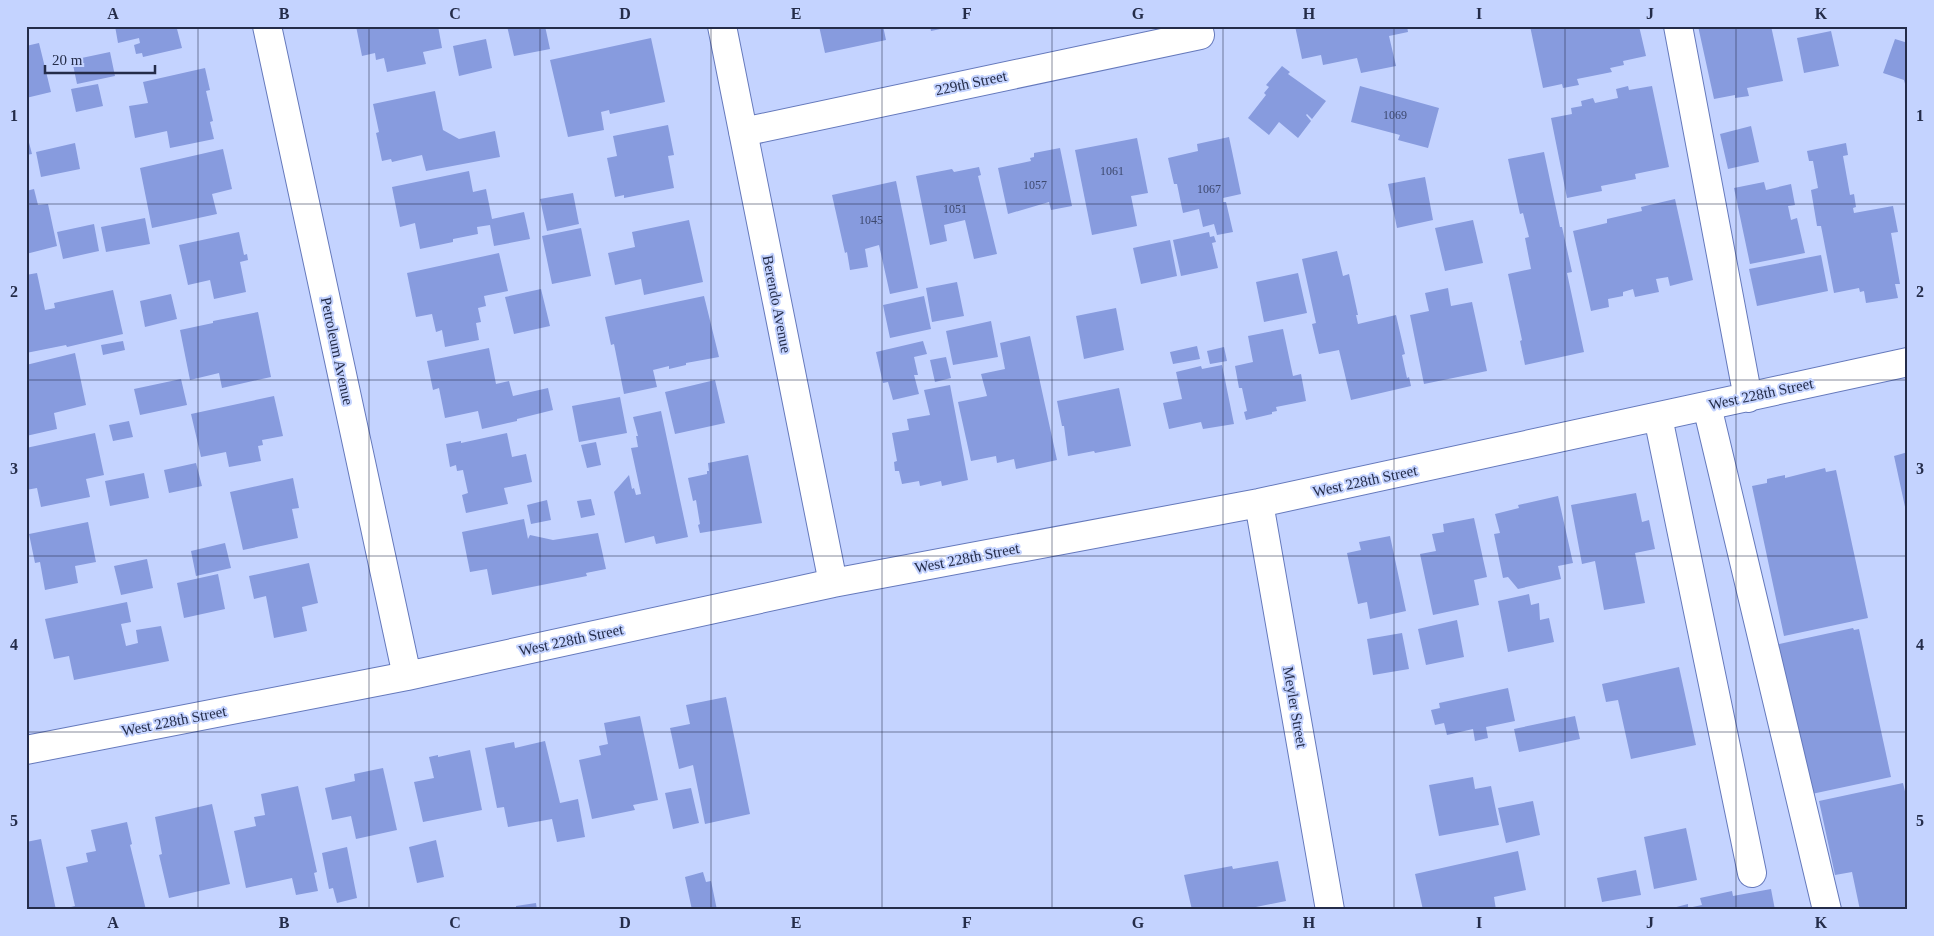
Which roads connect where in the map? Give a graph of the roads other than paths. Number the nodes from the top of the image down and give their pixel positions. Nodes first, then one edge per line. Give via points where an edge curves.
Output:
1 (267, 26) edge
2 (722, 26) edge
3 (1678, 26) edge
4 (1199, 31) edge
5 (743, 132) junction
6 (1908, 362) edge
7 (1748, 398) junction
8 (1707, 406) junction
9 (1658, 417) junction
10 (1259, 503) junction
11 (833, 583) junction
12 (407, 676) junction
13 (26, 750) edge
14 (1752, 873) dead end
15 (1330, 910) edge
16 (1827, 910) edge

1 - 12 street, Petroleum Avenue
2 - 5 street, Berendo Avenue
3 - 7 street
4 - 5 street, 229th Street
5 - 11 street, Berendo Avenue
6 - 7 street, West 228th Street
7 - 8 street, West 228th Street
8 - 9 street, West 228th Street
8 - 16 street
9 - 10 street, West 228th Street
9 - 14 street
10 - 11 street, West 228th Street
10 - 15 street, Meyler Street
11 - 12 street, West 228th Street
12 - 13 street, West 228th Street

